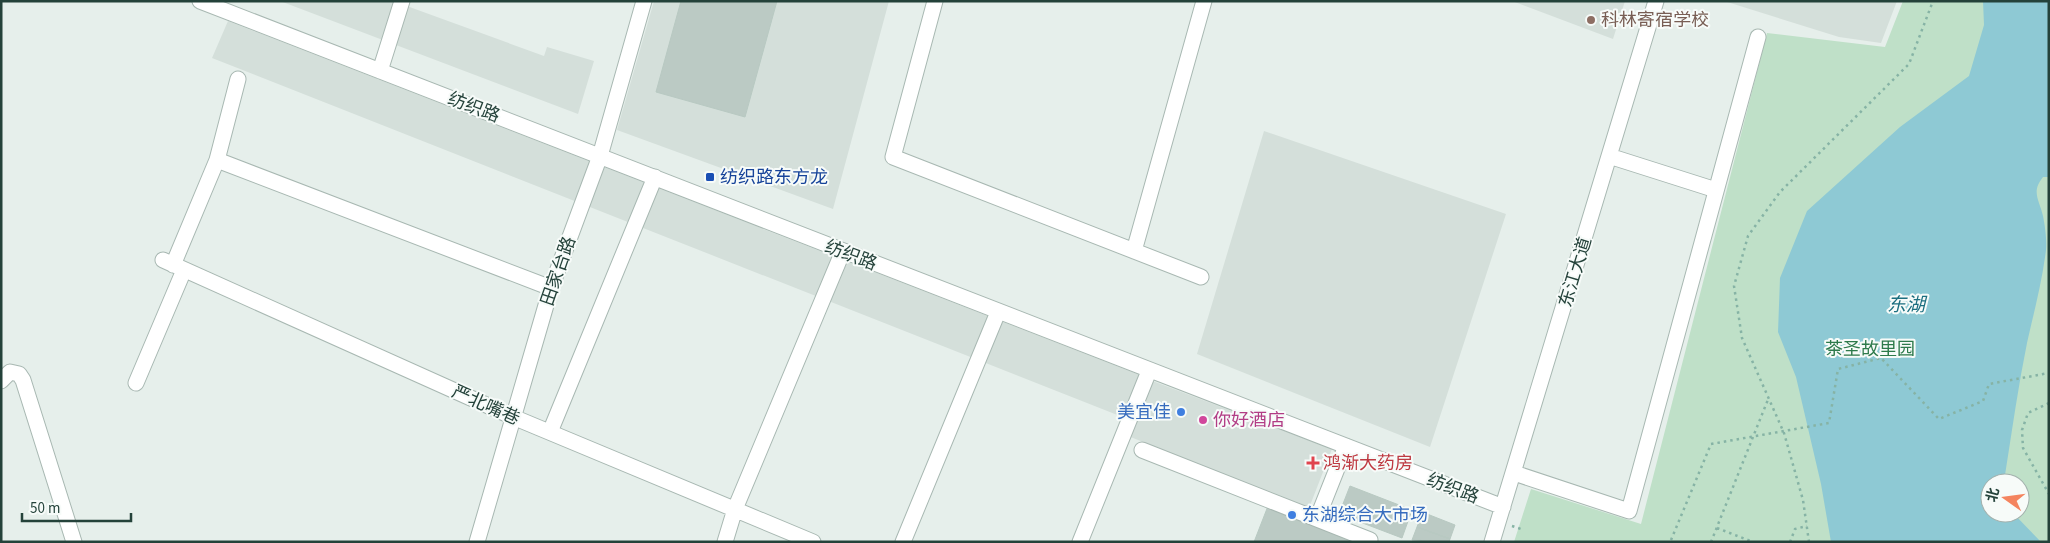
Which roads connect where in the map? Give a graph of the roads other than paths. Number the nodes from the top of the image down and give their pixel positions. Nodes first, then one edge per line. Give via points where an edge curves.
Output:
1 (201, 1) edge
2 (402, 1) edge
3 (644, 1) edge
4 (935, 1) edge
5 (1204, 1) edge
6 (1656, 1) edge
7 (1758, 37) dead end
8 (380, 71) junction
9 (238, 79) dead end
10 (600, 156) junction
11 (1610, 156) junction
12 (217, 160) junction
13 (655, 177) junction
14 (1716, 190) junction
15 (843, 251) junction
16 (1134, 251) junction
17 (173, 265) junction
18 (1201, 277) dead end
19 (551, 288) junction
20 (998, 312) junction
21 (1149, 371) junction
22 (1, 381) edge
23 (136, 383) dead end
24 (513, 417) junction
25 (550, 432) junction
26 (1346, 446) junction
27 (1142, 450) dead end
28 (1514, 473) junction
29 (1503, 507) junction
30 (735, 509) junction
31 (1317, 519) junction
32 (74, 542) edge
33 (477, 542) edge
34 (725, 542) edge
35 (813, 542) edge
36 (902, 542) edge
37 (1080, 542) edge
38 (1369, 542) edge
39 (1492, 542) edge

1 - 8 street, 纺织路
2 - 8 street
3 - 10 street, 田家台路
4 - 16 street via 894,157
5 - 16 street
6 - 11 street, 东江大道
7 - 14 street
8 - 10 street, 纺织路
9 - 12 street
10 - 13 street, 纺织路
10 - 19 street, 田家台路
11 - 14 street
11 - 28 street, 东江大道
12 - 17 street
12 - 19 street
13 - 15 street, 纺织路
13 - 25 street
14 - 28 street via 1629,511
15 - 20 street, 纺织路
15 - 30 street
16 - 18 street
17 - 23 street
17 - 24 street, 严北嘴巷
19 - 24 street, 田家台路
20 - 21 street, 纺织路
20 - 36 street
21 - 26 street, 纺织路
21 - 37 street
22 - 32 street via 10,372 19,374 24,380
24 - 25 street, 严北嘴巷
24 - 33 street, 田家台路
25 - 30 street, 严北嘴巷
26 - 29 street, 纺织路
26 - 31 street
27 - 31 street
28 - 29 street, 东江大道
29 - 39 street, 东江大道
30 - 34 street
30 - 35 street, 严北嘴巷
31 - 38 street

